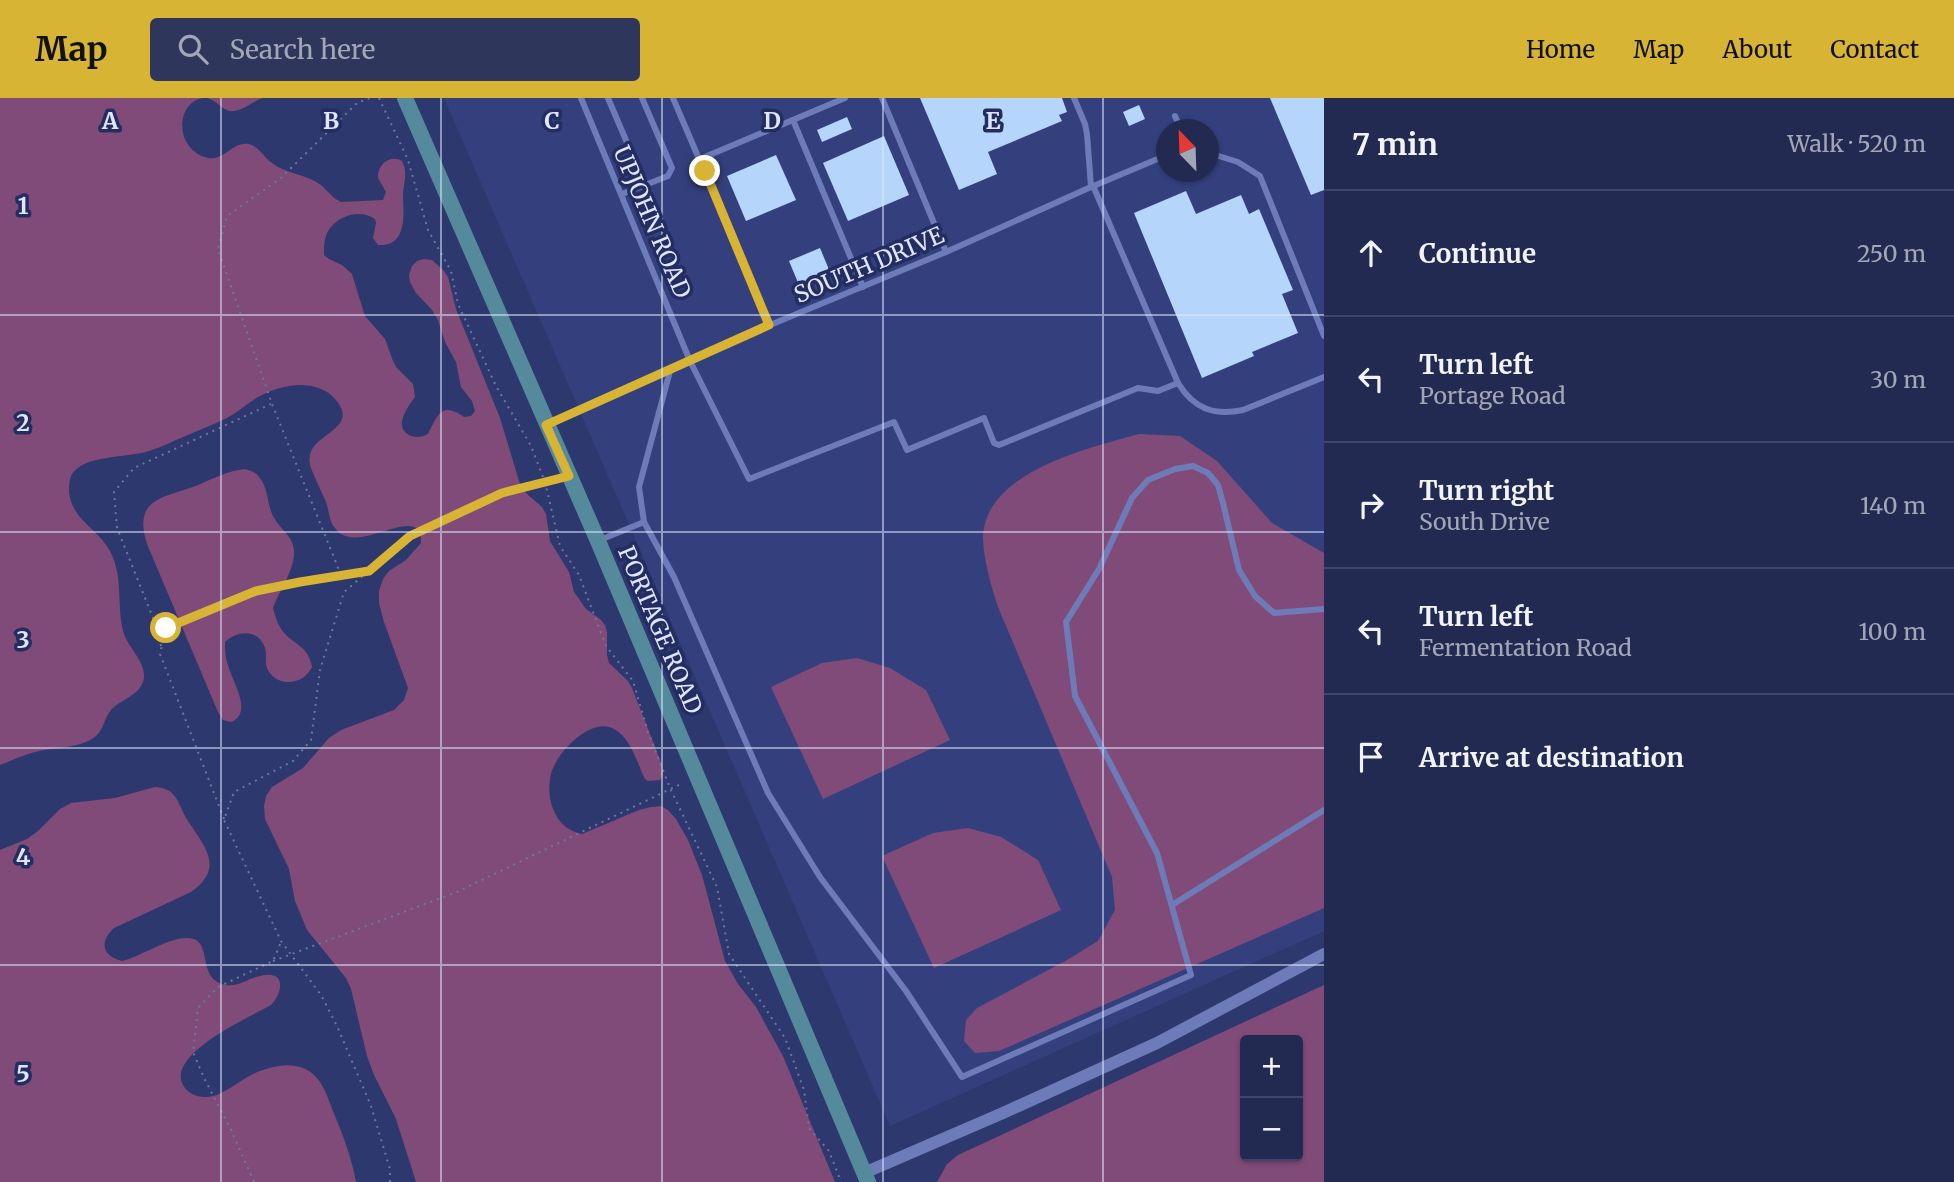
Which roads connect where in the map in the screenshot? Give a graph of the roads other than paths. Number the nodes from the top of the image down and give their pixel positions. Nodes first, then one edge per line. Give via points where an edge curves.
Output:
1 (405, 98) edge
2 (581, 98) edge
3 (608, 98) edge
4 (642, 98) edge
5 (674, 98) edge
6 (845, 98) edge
7 (882, 98) edge
8 (1074, 98) edge
9 (1175, 116) dead end
10 (1176, 119) edge
11 (793, 120) junction
12 (1219, 156) edge
13 (700, 159) junction
14 (1156, 160) edge
15 (645, 185) junction
16 (1091, 187) junction
17 (622, 194) junction
18 (946, 252) junction
19 (863, 287) junction
20 (769, 325) junction
21 (1324, 336) edge
22 (690, 360) junction
23 (670, 371) junction
24 (1324, 377) edge
25 (1178, 383) junction
26 (546, 425) junction
27 (644, 522) junction
28 (598, 541) junction
29 (1324, 609) edge
30 (1324, 810) edge
31 (1172, 905) junction
32 (1324, 954) edge
33 (866, 1177) edge

1 - 26 main road, PORTAGE ROAD
2 - 17 lane, UPJOHN ROAD
3 - 15 lane
4 - 15 lane via 672,168 668,176
5 - 13 lane
6 - 11 lane
7 - 18 lane
8 - 16 lane via 1087,134
9 - 10 lane
11 - 13 lane
11 - 19 lane
12 - 21 lane via 1260,176
13 - 20 lane
14 - 16 lane, SOUTH DRIVE
15 - 17 lane
16 - 18 lane, SOUTH DRIVE
16 - 25 lane
17 - 22 lane, UPJOHN ROAD
18 - 19 lane, SOUTH DRIVE
19 - 20 lane, SOUTH DRIVE
20 - 22 lane, SOUTH DRIVE
22 - 23 lane, SOUTH DRIVE
22 - 25 lane, UPJOHN ROAD via 749,478 894,422 907,450 984,418 999,445 1138,388 1158,391
23 - 26 lane, SOUTH DRIVE
23 - 27 lane via 639,487
24 - 25 lane via 1243,410 1222,413 1195,403
26 - 28 main road, PORTAGE ROAD
27 - 28 lane
27 - 31 lane via 674,576 768,793 820,877 906,991 962,1077 1191,975
28 - 33 main road, PORTAGE ROAD
29 - 31 lane via 1274,613 1255,596 1239,570 1218,485 1208,473 1193,466 1148,480 1132,498 1099,569 1066,622 1075,696 1157,853
30 - 31 lane
32 - 33 street via 1157,1042

